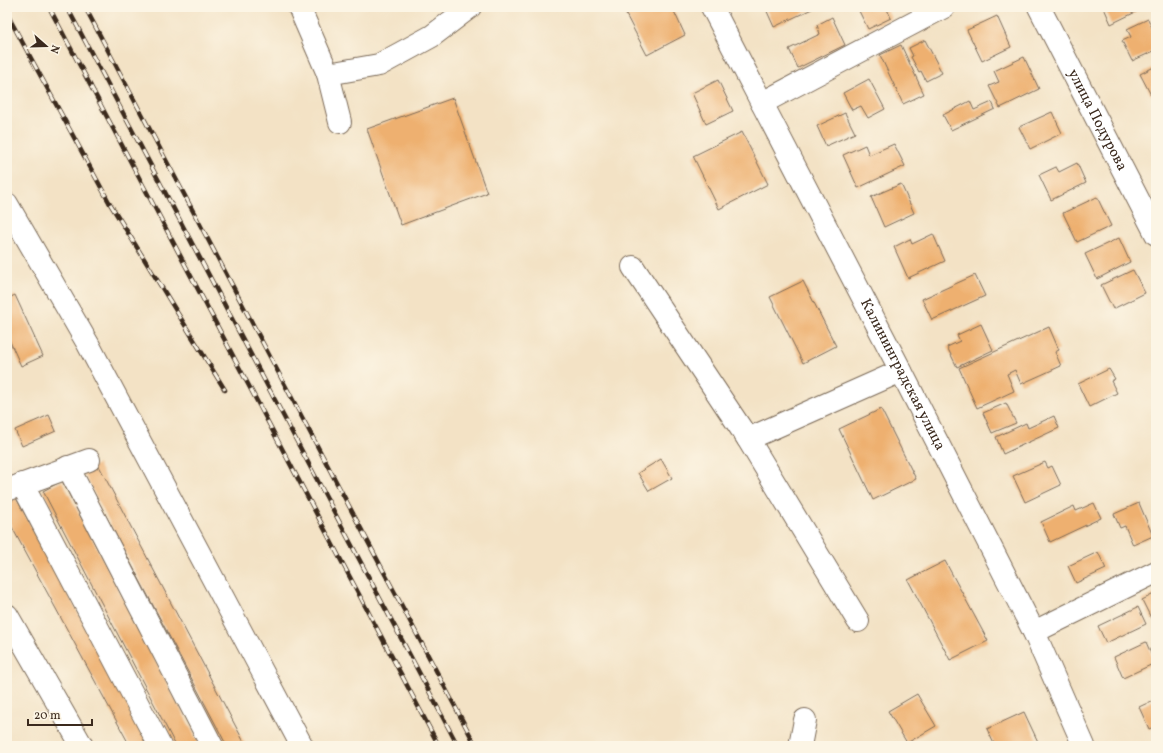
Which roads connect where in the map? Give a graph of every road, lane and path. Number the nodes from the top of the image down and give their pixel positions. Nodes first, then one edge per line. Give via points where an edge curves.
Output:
1 (299, 7) edge
2 (470, 7) edge
3 (712, 7) edge
4 (944, 7) edge
5 (1039, 7) edge
6 (328, 74) junction
7 (762, 103) junction
8 (340, 122) dead end
9 (7, 204) edge
10 (1156, 234) edge
11 (633, 267) dead end
12 (901, 371) junction
13 (748, 438) junction
14 (89, 460) dead end
15 (68, 467) junction
16 (14, 487) edge
17 (1156, 572) edge
18 (7, 615) edge
19 (858, 621) dead end
20 (1034, 632) junction
21 (805, 720) dead end
22 (80, 745) edge
23 (160, 746) edge
24 (212, 746) edge
25 (302, 746) edge
26 (800, 746) edge
27 (1084, 746) edge

1 - 6 street
2 - 6 street via 432,36 379,65
3 - 7 street, Калининградская улица
4 - 7 street
5 - 10 street, улица Подурова
6 - 8 street
7 - 12 street, Калининградская улица
9 - 25 street via 88,344
11 - 13 street
12 - 13 street
12 - 20 street, Калининградская улица
13 - 19 street
14 - 15 street
15 - 16 street
15 - 24 street
16 - 23 street
17 - 20 street
18 - 22 street
20 - 27 street, Калининградская улица
21 - 26 street

